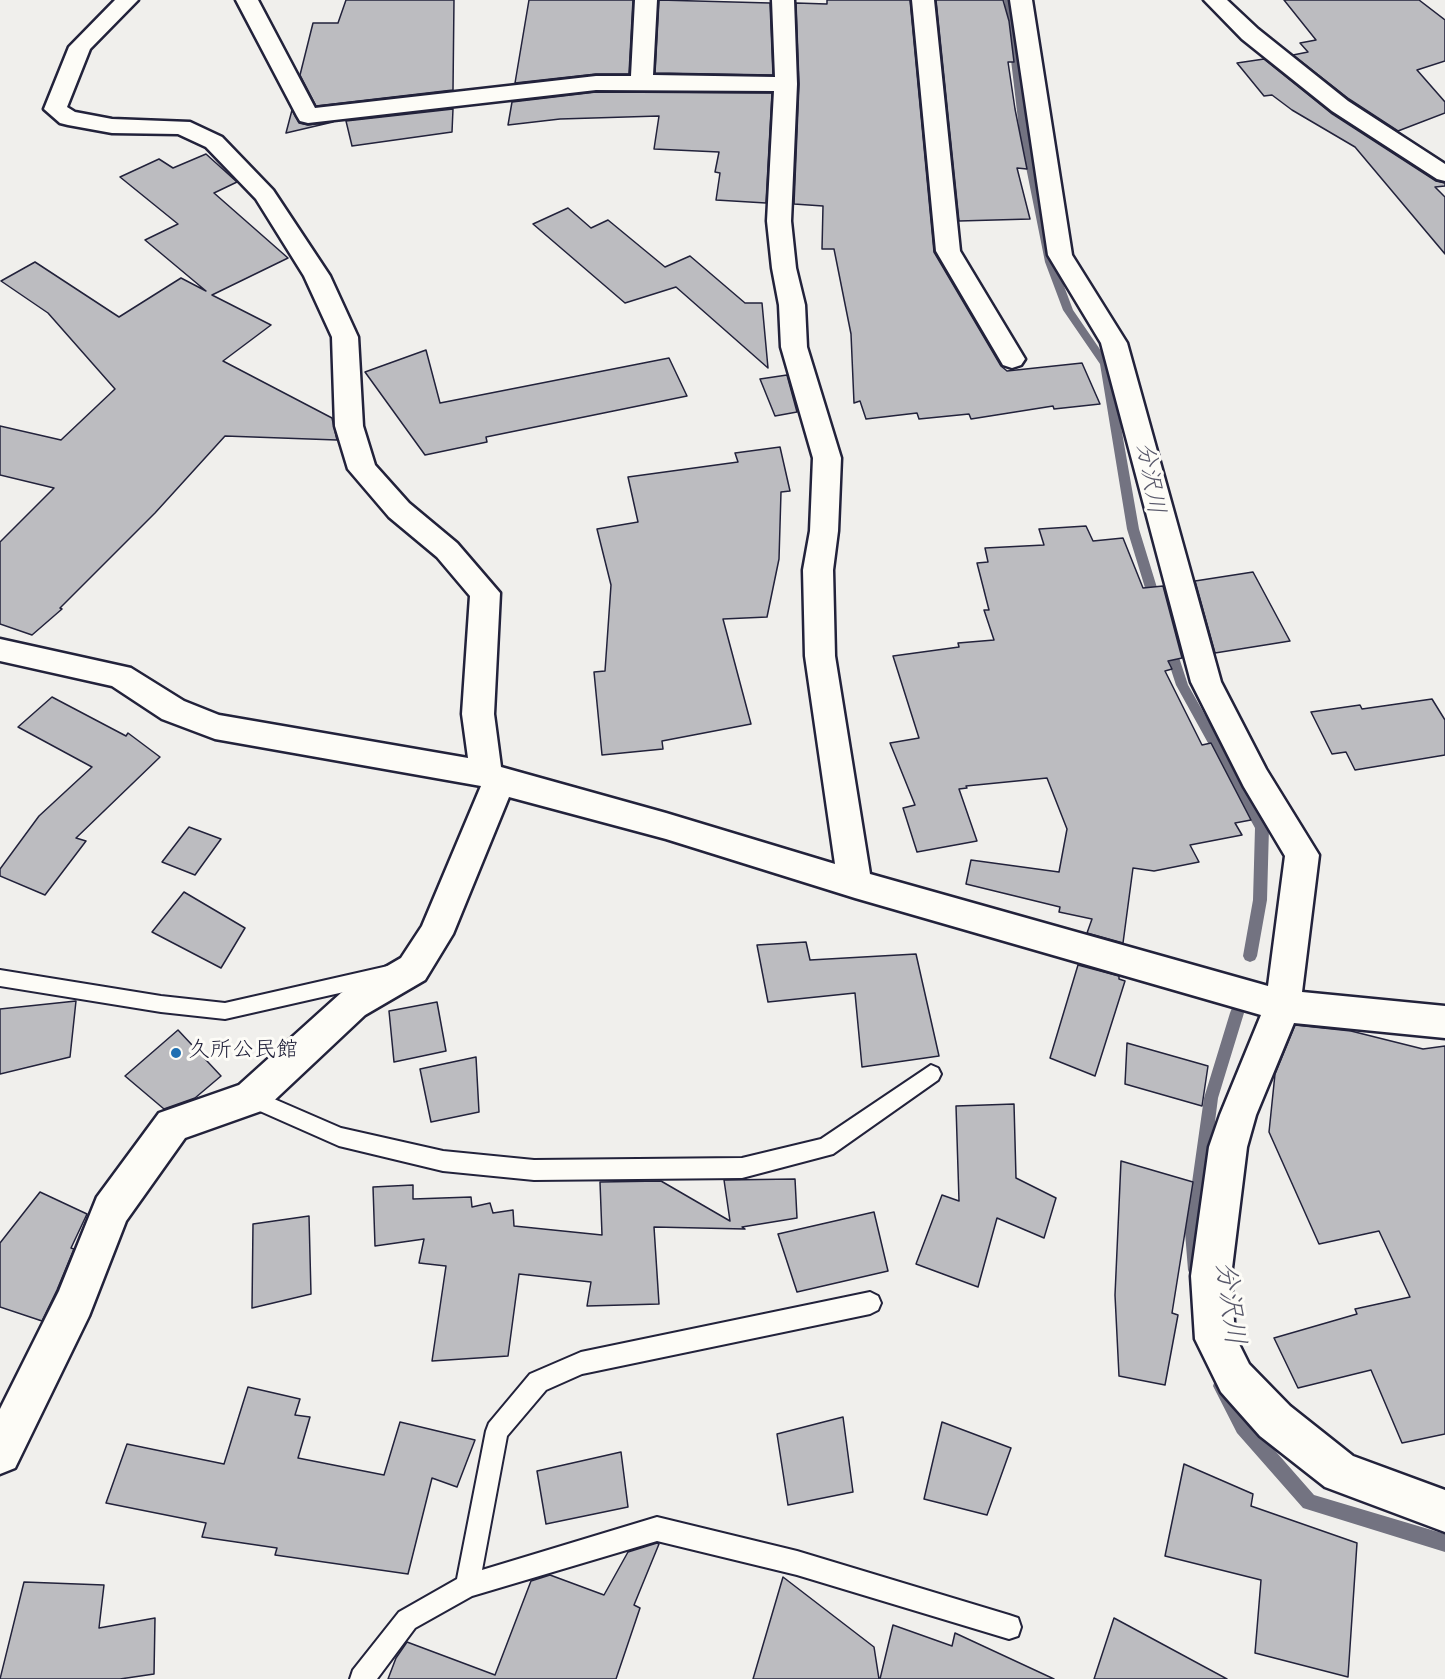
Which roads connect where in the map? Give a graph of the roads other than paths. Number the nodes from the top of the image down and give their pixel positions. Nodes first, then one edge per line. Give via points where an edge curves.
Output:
1 (127, 0) edge
2 (247, 0) edge
3 (646, 0) edge
4 (783, 0) edge
5 (923, 0) edge
6 (1021, 0) edge
7 (1215, 0) edge
8 (642, 81) junction
9 (786, 84) junction
10 (1445, 174) edge
11 (1012, 359) dead end
12 (0, 650) edge
13 (493, 778) junction
14 (855, 884) junction
15 (413, 969) junction
16 (0, 978) edge
17 (1283, 1006) junction
18 (1445, 1022) edge
19 (932, 1074) dead end
20 (251, 1098) junction
21 (870, 1303) dead end
22 (0, 1453) edge
23 (1445, 1511) edge
24 (467, 1586) junction
25 (1009, 1627) dead end
26 (362, 1679) edge

1 - 13 street via 80,47 55,109 68,118 112,126 182,127 214,142 265,195 317,276 345,337 349,426 362,469 485,592 478,714
2 - 8 street via 308,116 487,94
3 - 8 street
4 - 9 street
5 - 11 street via 948,252
6 - 17 street via 1060,255 1114,343 1206,682 1255,778 1302,855
7 - 10 street via 1250,34 1340,106
8 - 9 street
9 - 14 street via 779,221 794,347 827,458 818,570 820,656
12 - 13 street via 120,676 172,710 215,727
13 - 14 street
13 - 15 street via 436,934
14 - 17 street
15 - 16 lane via 225,1011
15 - 20 street via 353,1004
17 - 18 street
17 - 23 street via 1228,1147 1211,1276 1215,1339 1235,1378 1275,1421 1340,1472
19 - 20 lane via 826,1147 742,1168 534,1170 443,1161 339,1137
20 - 22 street via 172,1125 111,1210 75,1302
21 - 24 lane via 581,1363 538,1382 497,1431
24 - 25 lane via 657,1528 796,1563
24 - 26 lane via 407,1620

